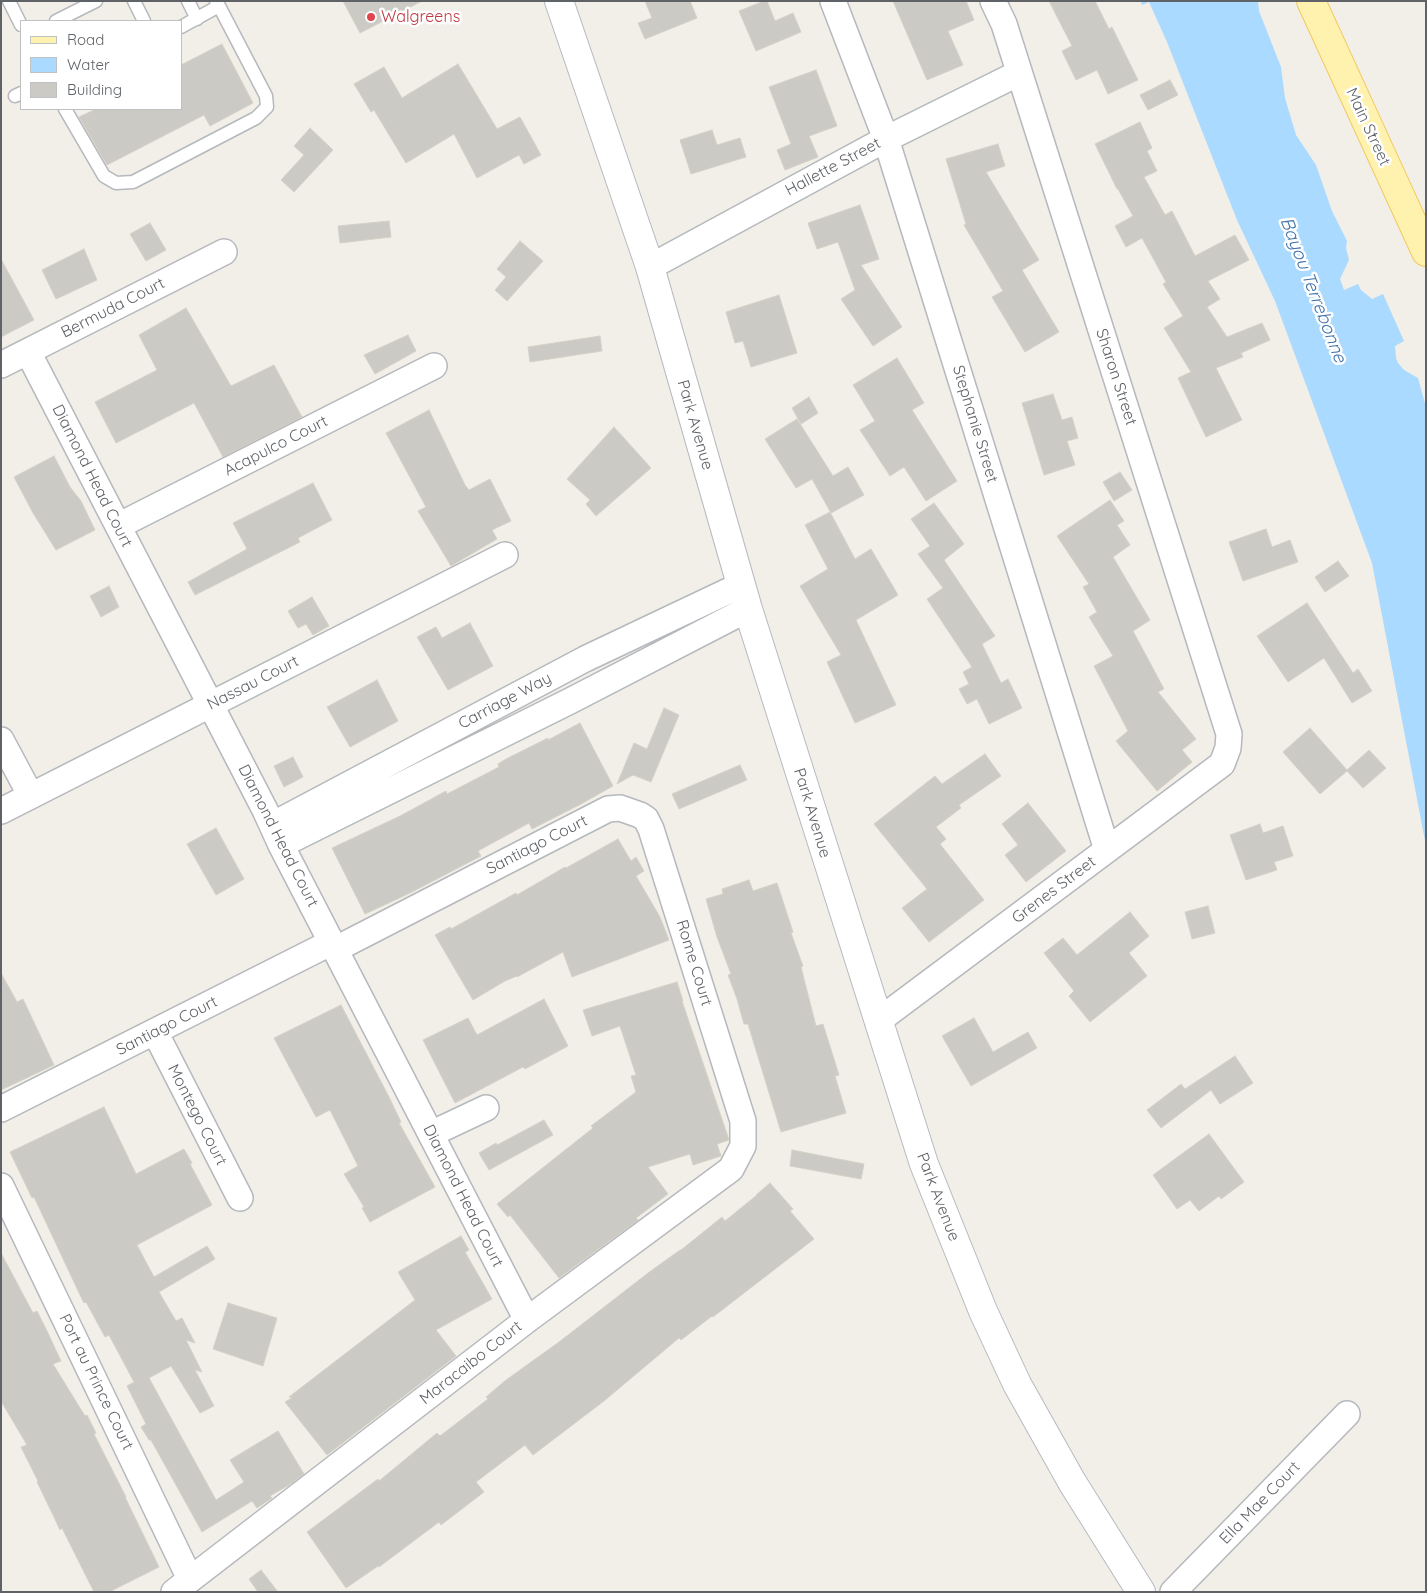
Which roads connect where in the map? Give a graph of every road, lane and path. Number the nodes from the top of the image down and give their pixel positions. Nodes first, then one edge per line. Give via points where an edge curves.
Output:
1 (9, 1) edge
2 (96, 1) edge
3 (134, 1) edge
4 (188, 1) edge
5 (559, 1) edge
6 (833, 1) edge
7 (994, 1) edge
8 (1311, 1) edge
9 (217, 4) edge
10 (197, 18) junction
11 (58, 20) edge
12 (144, 20) edge
13 (20, 23) edge
14 (182, 27) edge
15 (1019, 73) junction
16 (66, 110) edge
17 (886, 139) junction
18 (224, 252) dead end
19 (1426, 252) edge
20 (650, 267) junction
21 (28, 352) junction
22 (1, 365) edge
23 (434, 366) dead end
24 (118, 526) junction
25 (505, 554) dead end
26 (745, 597) junction
27 (210, 704) junction
28 (1, 740) edge
29 (1225, 755) joint
30 (31, 796) junction
31 (1, 811) edge
32 (634, 813) joint
33 (276, 835) junction
34 (1107, 850) junction
35 (334, 946) junction
36 (878, 1021) junction
37 (154, 1032) junction
38 (486, 1108) dead end
39 (1, 1109) edge
40 (743, 1122) joint
41 (431, 1134) junction
42 (1, 1186) edge
43 (240, 1198) dead end
44 (527, 1320) junction
45 (1347, 1414) dead end
46 (182, 1585) edge
47 (1141, 1592) edge
48 (1173, 1592) edge

1 - 13 lane
2 - 11 lane
3 - 12 lane
4 - 10 lane
5 - 20 main road, Park Avenue
6 - 17 street, Stephanie Street
7 - 15 street, Sharon Street
8 - 19 main road, Main Street
9 - 10 lane
9 - 16 lane via 266,96 266,107 256,118 133,182 116,183 104,176
10 - 14 lane
15 - 17 street, Hallette Street
15 - 29 street, Sharon Street via 1229,734
17 - 20 street, Hallette Street
17 - 34 street, Stephanie Street
18 - 21 street, Bermuda Court
20 - 26 main road, Park Avenue
21 - 22 street, Bermuda Court
21 - 24 street, Diamond Head Court
23 - 24 street, Acapulco Court
24 - 27 street, Diamond Head Court
25 - 27 street, Nassau Court
26 - 33 street, Carriage Way via 585,658 502,719
26 - 36 main road, Park Avenue
27 - 30 street, Nassau Court
27 - 33 street, Diamond Head Court
28 - 30 street
29 - 34 street, Grenes Street via 1222,764
30 - 31 street, Nassau Court
32 - 35 street, Santiago Court via 620,808 608,809
32 - 40 street, Rome Court via 646,819 652,829
33 - 35 street, Diamond Head Court
34 - 36 street, Grenes Street
35 - 37 street, Santiago Court
35 - 41 street, Diamond Head Court
36 - 47 main road, Park Avenue via 924,1164 991,1327 1072,1482
37 - 39 street, Santiago Court
37 - 43 street, Montego Court
38 - 41 street
40 - 44 street, Maracaibo Court via 743,1146 731,1169
41 - 44 street, Diamond Head Court
42 - 46 street, Port au Prince Court
44 - 46 street, Maracaibo Court
45 - 48 street, Ella Mae Court

